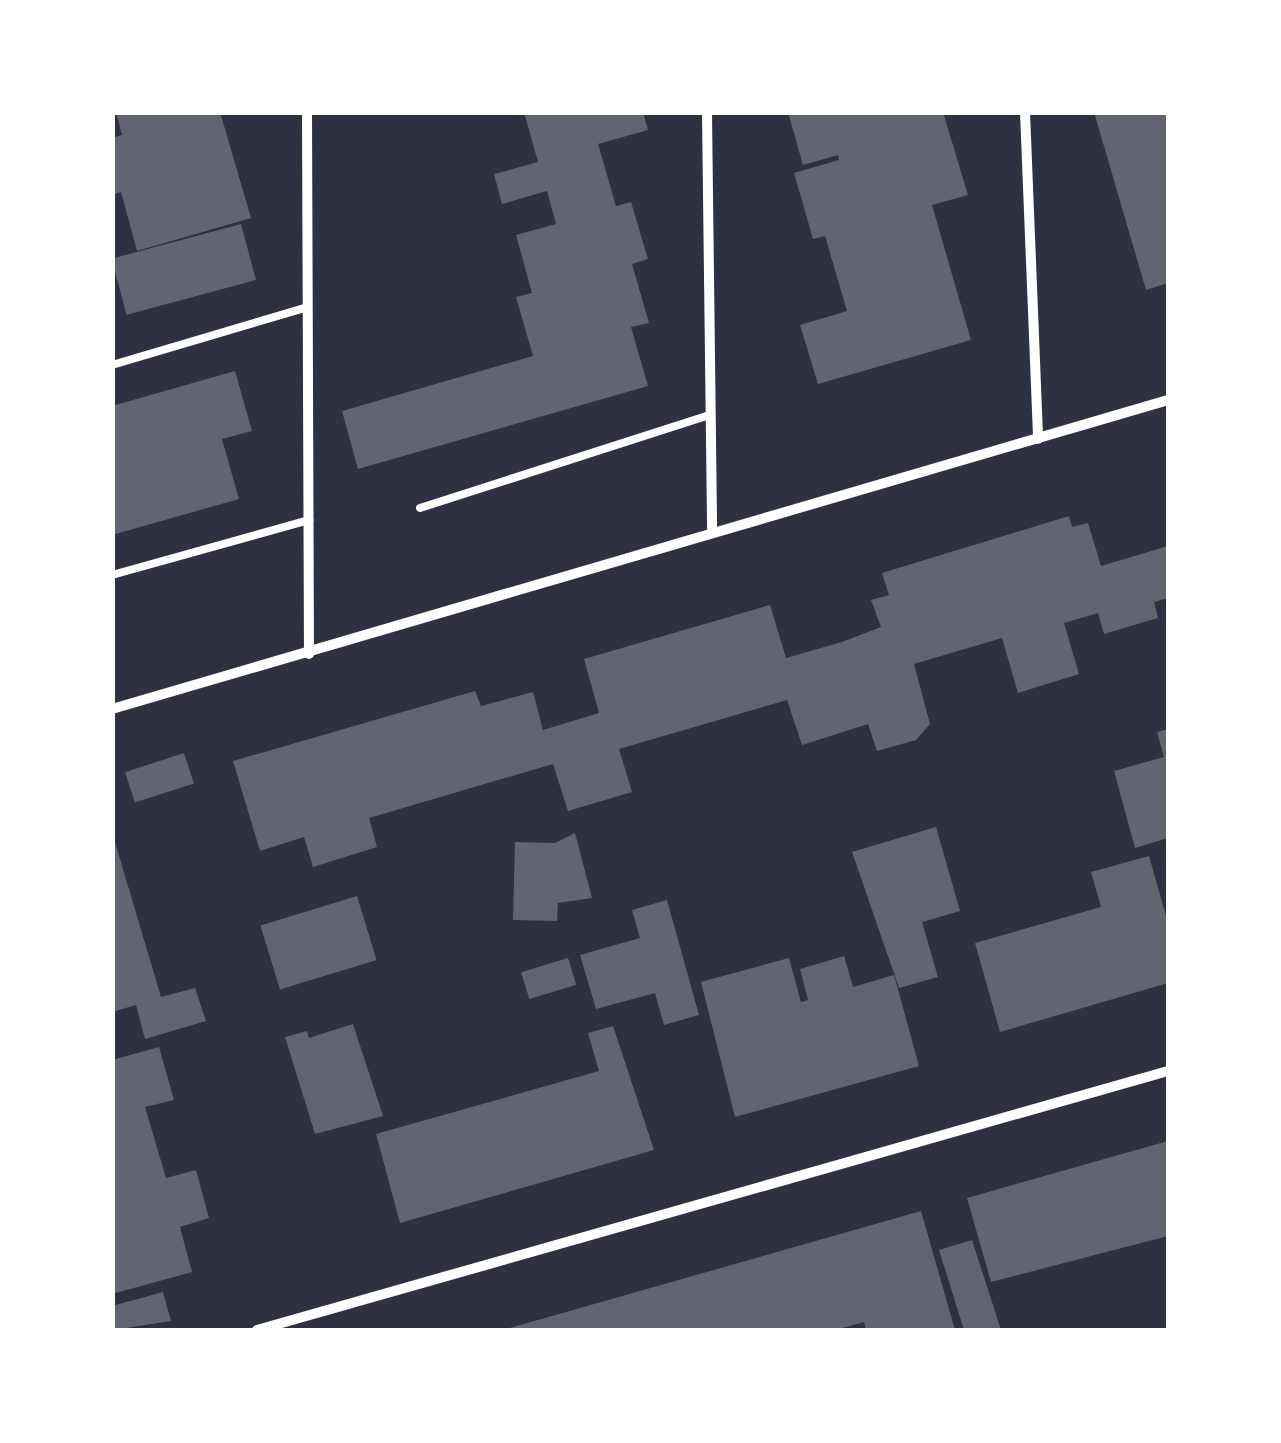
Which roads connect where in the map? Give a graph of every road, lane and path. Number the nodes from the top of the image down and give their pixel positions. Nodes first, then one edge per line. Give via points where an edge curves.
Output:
1 (308, 112) edge
2 (707, 112) edge
3 (1026, 112) edge
4 (308, 308) junction
5 (112, 366) edge
6 (1168, 400) edge
7 (710, 414) junction
8 (1038, 439) junction
9 (420, 508) dead end
10 (309, 520) junction
11 (712, 532) junction
12 (112, 576) edge
13 (309, 654) junction
14 (112, 709) edge
15 (1168, 1071) edge
16 (257, 1330) edge

1 - 4 street
2 - 7 street
3 - 8 street
4 - 5 lane
4 - 10 street
6 - 8 street
7 - 9 lane
7 - 11 street
8 - 11 street
10 - 12 lane
10 - 13 street
11 - 13 street
13 - 14 street
15 - 16 street

